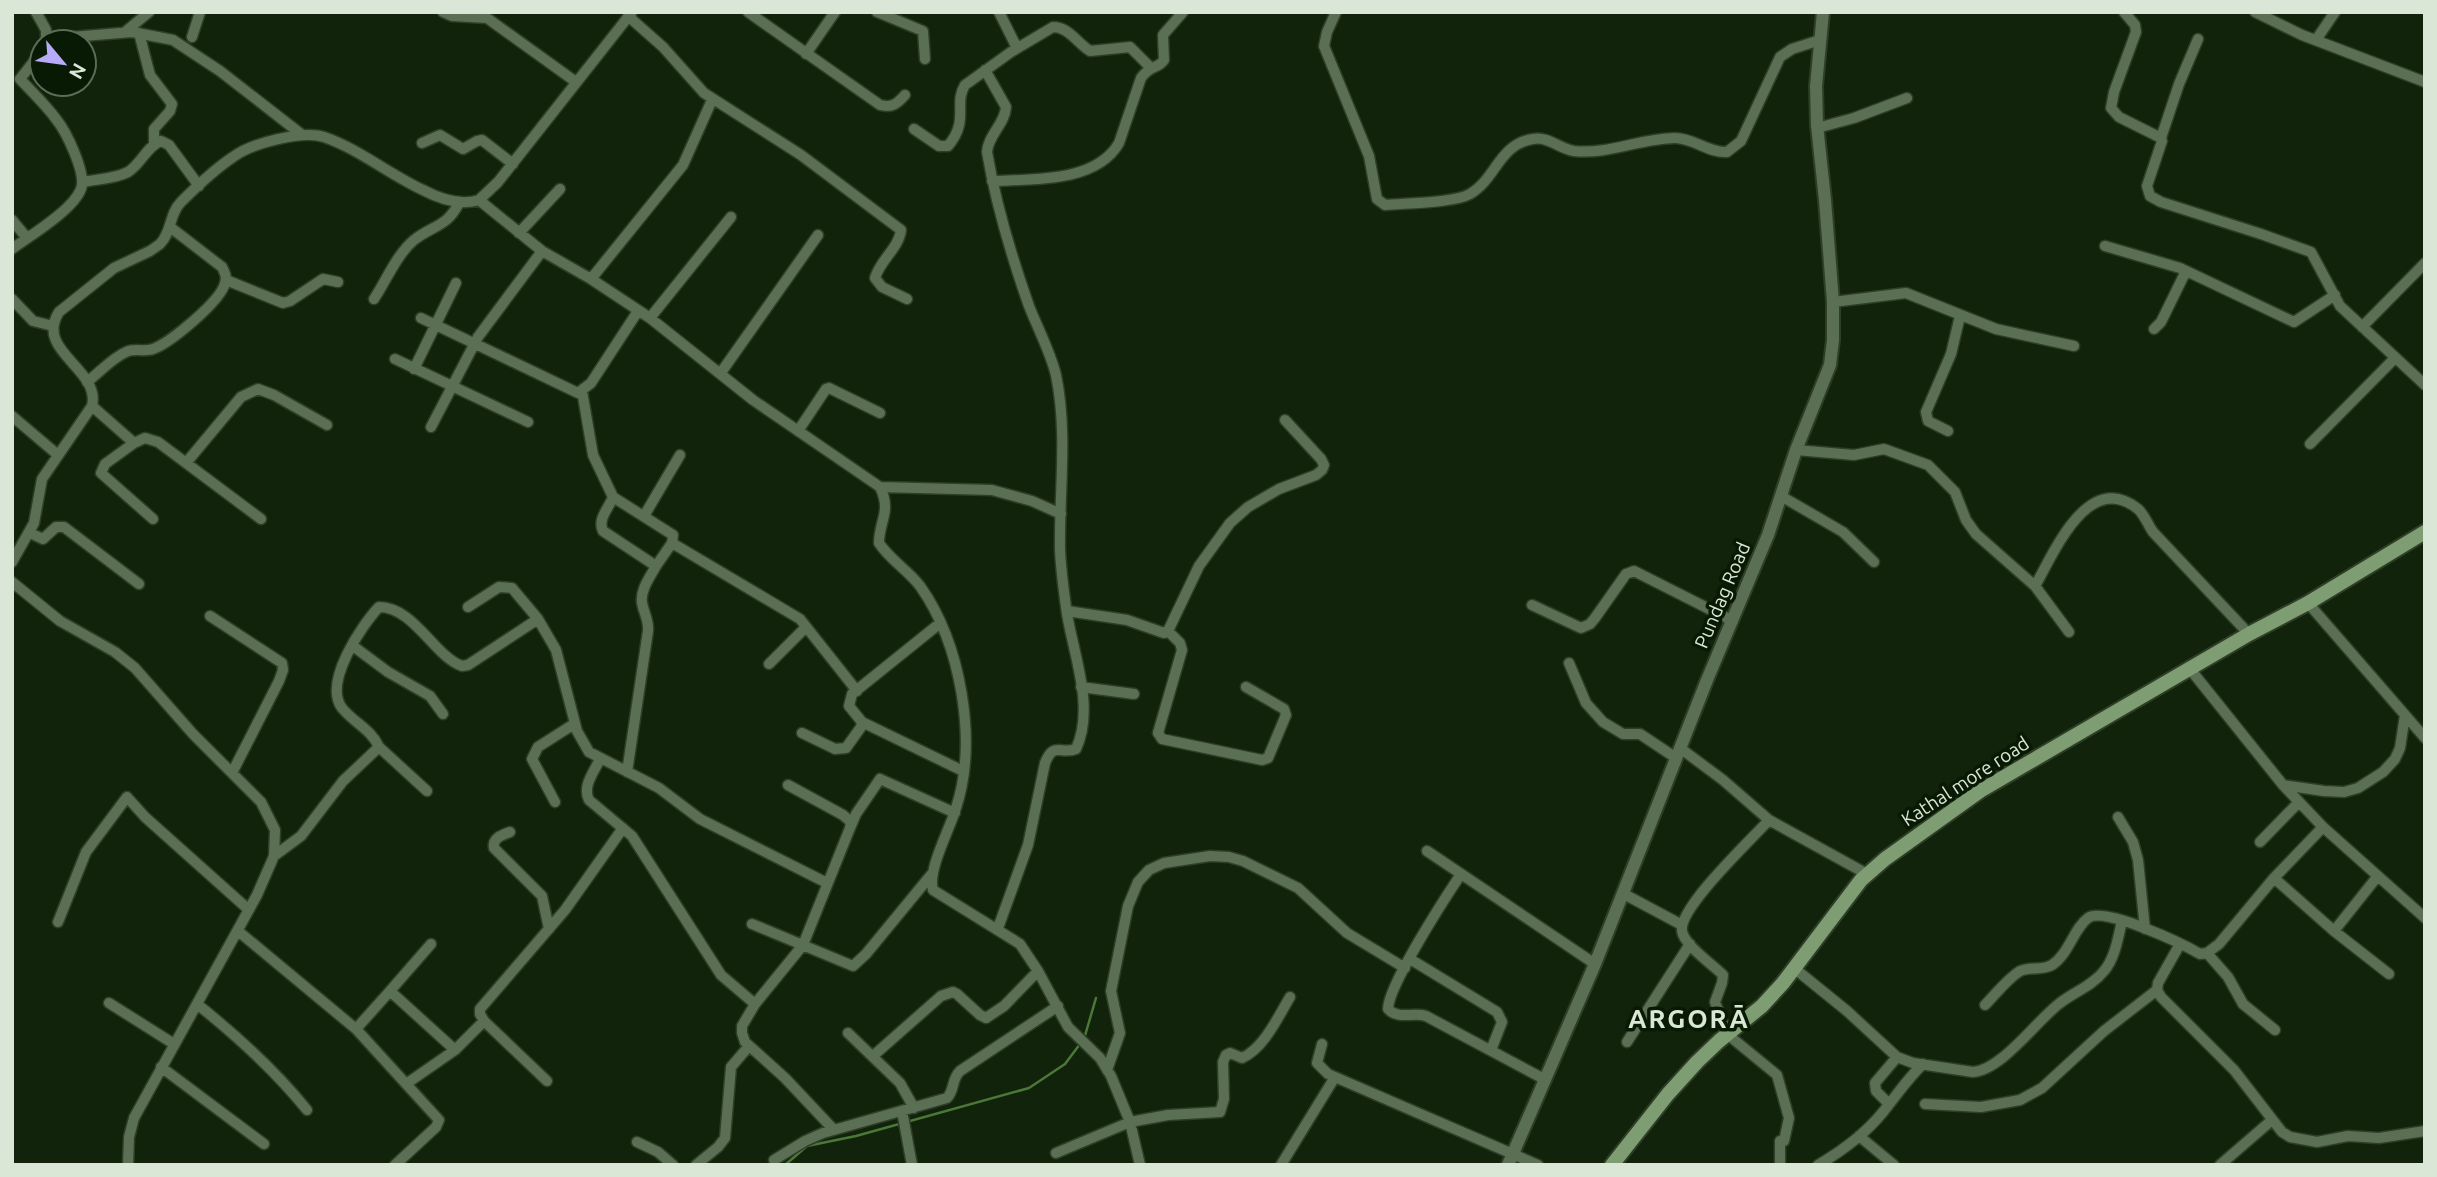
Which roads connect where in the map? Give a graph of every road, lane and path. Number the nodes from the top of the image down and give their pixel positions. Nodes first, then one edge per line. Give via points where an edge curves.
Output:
1 (36, 12) edge
2 (149, 12) edge
3 (200, 12) edge
4 (443, 12) edge
5 (748, 12) edge
6 (835, 12) edge
7 (877, 12) edge
8 (999, 12) edge
9 (1183, 12) edge
10 (1336, 12) edge
11 (1823, 12) edge
12 (2124, 12) edge
13 (2255, 12) edge
14 (2334, 12) edge
15 (630, 14) edge
16 (45, 28) edge
17 (124, 32) junction
18 (139, 33) junction
19 (98, 35) edge
20 (192, 37) dead end
21 (2198, 39) dead end
22 (1820, 40) junction
23 (2316, 40) junction
24 (1017, 48) junction
25 (806, 54) junction
26 (925, 59) dead end
27 (1150, 67) junction
28 (985, 70) junction
29 (16, 75) edge
30 (576, 82) junction
31 (2425, 82) edge
32 (905, 95) dead end
33 (1907, 98) dead end
34 (712, 100) junction
35 (1817, 128) junction
36 (914, 129) dead end
37 (301, 134) junction
38 (2161, 138) junction
39 (422, 143) dead end
40 (154, 144) junction
41 (513, 164) junction
42 (992, 181) junction
43 (83, 182) junction
44 (200, 186) junction
45 (560, 189) dead end
46 (479, 200) junction
47 (459, 203) junction
48 (731, 217) dead end
49 (12, 220) edge
50 (170, 227) junction
51 (519, 233) junction
52 (818, 235) dead end
53 (27, 238) junction
54 (2105, 246) dead end
55 (12, 249) edge
56 (542, 251) junction
57 (2424, 267) edge
58 (2186, 271) junction
59 (592, 279) junction
60 (226, 280) junction
61 (338, 282) dead end
62 (457, 284) dead end
63 (2335, 295) junction
64 (12, 299) edge
65 (374, 299) dead end
66 (907, 299) dead end
67 (1833, 302) junction
68 (638, 311) junction
69 (1960, 316) junction
70 (421, 318) dead end
71 (650, 318) junction
72 (436, 325) junction
73 (53, 326) junction
74 (2362, 327) junction
75 (2154, 329) dead end
76 (474, 344) junction
77 (2074, 346) dead end
78 (2395, 358) junction
79 (395, 359) dead end
80 (414, 369) junction
81 (720, 374) junction
82 (87, 382) junction
83 (2425, 385) edge
84 (451, 387) junction
85 (582, 391) junction
86 (92, 406) junction
87 (880, 413) dead end
88 (12, 416) edge
89 (1285, 420) dead end
90 (528, 422) dead end
91 (327, 425) dead end
92 (431, 427) dead end
93 (798, 431) junction
94 (1948, 431) dead end
95 (134, 443) junction
96 (2310, 444) dead end
97 (1797, 450) junction
98 (680, 454) dead end
99 (58, 455) junction
100 (186, 463) junction
101 (880, 487) junction
102 (1781, 496) junction
103 (613, 497) junction
104 (1061, 514) junction
105 (644, 516) junction
106 (153, 519) dead end
107 (261, 519) dead end
108 (2425, 532) edge
109 (30, 533) junction
110 (672, 543) junction
111 (12, 562) edge
112 (1874, 562) dead end
113 (656, 566) junction
114 (12, 582) edge
115 (139, 584) dead end
116 (2035, 586) junction
117 (2308, 603) junction
118 (1532, 605) dead end
119 (468, 607) dead end
120 (1067, 611) junction
121 (210, 616) dead end
122 (538, 619) junction
123 (1733, 621) junction
124 (939, 624) junction
125 (806, 627) junction
126 (1168, 631) junction
127 (2069, 632) dead end
128 (2249, 634) junction
129 (352, 646) junction
130 (1569, 663) dead end
131 (769, 664) dead end
132 (2190, 669) junction
133 (1081, 687) junction
134 (1246, 687) dead end
135 (857, 691) junction
136 (1135, 694) dead end
137 (443, 714) dead end
138 (2405, 715) junction
139 (862, 722) junction
140 (574, 724) junction
141 (802, 733) dead end
142 (2425, 738) edge
143 (379, 747) junction
144 (1678, 753) junction
145 (600, 759) junction
146 (963, 771) junction
147 (627, 772) junction
148 (232, 773) junction
149 (788, 785) dead end
150 (2283, 785) junction
151 (427, 791) dead end
152 (555, 802) dead end
153 (2300, 802) junction
154 (955, 813) junction
155 (2118, 817) dead end
156 (1769, 820) junction
157 (2323, 827) junction
158 (623, 828) junction
159 (850, 828) junction
160 (510, 832) dead end
161 (2260, 842) dead end
162 (1427, 851) dead end
163 (274, 856) junction
164 (1461, 874) junction
165 (1867, 874) junction
166 (932, 875) junction
167 (2377, 877) junction
168 (2274, 878) junction
169 (827, 883) junction
170 (1622, 893) junction
171 (249, 910) junction
172 (2425, 918) edge
173 (2122, 921) junction
174 (58, 922) dead end
175 (752, 924) dead end
176 (1682, 925) junction
177 (998, 928) junction
178 (550, 929) junction
179 (2145, 929) junction
180 (238, 931) junction
181 (2334, 931) junction
182 (431, 944) dead end
183 (1690, 944) junction
184 (2180, 944) junction
185 (803, 945) junction
186 (2207, 953) junction
187 (1408, 963) junction
188 (1595, 964) junction
189 (1794, 968) junction
190 (1038, 971) junction
191 (2389, 974) dead end
192 (2157, 990) junction
193 (390, 991) junction
194 (1290, 997) dead end
195 (110, 1003) dead end
196 (197, 1004) junction
197 (755, 1004) junction
198 (1985, 1005) dead end
199 (1058, 1006) junction
200 (484, 1021) junction
201 (356, 1029) junction
202 (2275, 1030) dead end
203 (848, 1033) dead end
204 (1727, 1034) junction
205 (1627, 1042) dead end
206 (174, 1044) junction
207 (1322, 1044) dead end
208 (750, 1046) junction
209 (455, 1050) junction
210 (1491, 1050) junction
211 (873, 1056) junction
212 (1897, 1058) junction
213 (1923, 1064) junction
214 (161, 1067) junction
215 (1107, 1070) junction
216 (1335, 1077) junction
217 (1544, 1079) junction
218 (547, 1081) dead end
219 (405, 1084) junction
220 (1889, 1104) junction
221 (1925, 1104) dead end
222 (914, 1108) junction
223 (306, 1111) dead end
224 (903, 1115) junction
225 (2272, 1120) junction
226 (1130, 1122) junction
227 (834, 1130) junction
228 (2425, 1130) edge
229 (1859, 1136) junction
230 (637, 1142) dead end
231 (264, 1144) dead end
232 (1056, 1153) dead end
233 (1510, 1159) edge
234 (774, 1160) dead end
235 (128, 1165) edge
236 (395, 1165) edge
237 (673, 1165) edge
238 (696, 1165) edge
239 (912, 1165) edge
240 (1140, 1165) edge
241 (1281, 1165) edge
242 (1538, 1165) edge
243 (1612, 1165) edge
244 (1780, 1165) edge
245 (1818, 1165) edge
246 (1894, 1165) edge
247 (2220, 1165) edge

1 - 16 street
2 - 17 street
3 - 20 street
4 - 30 street via 487,18
5 - 25 street
6 - 25 street
7 - 26 street via 923,31
8 - 24 street
9 - 27 street via 1163,35 1163,63
10 - 22 street via 1324,46 1369,156 1377,199 1385,205 1466,196 1479,187 1509,149 1532,139 1575,151 1679,138 1727,152 1741,141 1780,57
11 - 22 street, Pundag Road
12 - 38 street via 2136,32 2111,108 2119,117
13 - 23 street
14 - 23 street
15 - 30 street
15 - 34 street
17 - 18 street
17 - 19 street
18 - 37 street via 173,40 193,51
18 - 40 street via 150,75 172,104 154,129
21 - 38 street
22 - 35 street, Pundag Road
23 - 31 street
24 - 27 street via 1058,26 1090,51 1130,47
24 - 28 street
25 - 32 street via 880,105 896,105
27 - 42 street via 1141,78 1114,151 1077,173
28 - 36 street via 963,88 961,121 948,146 939,146
28 - 42 street via 1006,107 987,145
29 - 43 street via 63,128
30 - 41 street
33 - 35 street
34 - 59 street via 683,165
34 - 66 street via 802,155 901,230 875,278 882,287
35 - 67 street, Pundag Road
37 - 44 street via 245,150
37 - 47 street via 331,140 434,196
38 - 63 street via 2147,186 2150,196 2311,252
39 - 41 street via 440,135 463,149 482,140
40 - 43 street via 128,172
40 - 44 street via 169,145
41 - 46 street
42 - 104 street via 1003,229 1056,376 1064,444
43 - 53 street via 75,199
44 - 50 street via 179,204
45 - 51 street
46 - 47 street
46 - 51 street
47 - 65 street via 440,227 405,249
48 - 71 street
49 - 53 street
50 - 60 street via 222,267
50 - 73 street via 160,244 104,274 59,312
51 - 56 street
52 - 81 street
53 - 55 street
54 - 58 street
56 - 59 street
56 - 76 street
57 - 74 street
58 - 63 street via 2294,322
58 - 75 street
59 - 68 street
60 - 61 street via 283,303 323,279
60 - 82 street via 206,309 163,344 127,351
62 - 72 street
63 - 74 street
64 - 73 street via 33,321
67 - 69 street via 1906,293
67 - 97 street, Pundag Road via 1830,365
68 - 71 street
68 - 85 street
69 - 77 street
69 - 94 street via 1951,354 1926,412 1928,421
70 - 72 street
71 - 81 street
72 - 76 street
72 - 80 street
73 - 82 street via 56,342
74 - 78 street
76 - 84 street
76 - 85 street via 568,390
78 - 83 street
78 - 96 street
79 - 80 street
80 - 84 street
81 - 93 street
82 - 86 street via 93,391
84 - 90 street
84 - 92 street
85 - 103 street via 593,455
86 - 95 street
86 - 99 street
87 - 93 street via 830,388
88 - 99 street
89 - 126 street via 1321,459 1322,470 1259,500 1230,523 1199,566
91 - 100 street via 258,389 241,397
93 - 101 street
95 - 100 street via 150,438
95 - 106 street via 101,472
97 - 102 street, Pundag Road
97 - 116 street via 1854,455 1884,449 1928,465 1955,492 1979,538
98 - 105 street
99 - 109 street via 42,479
100 - 107 street
101 - 104 street via 992,490
101 - 124 street via 886,509 879,544 919,584
102 - 112 street via 1843,532
102 - 123 street, Pundag Road
103 - 105 street
103 - 113 street via 601,520 603,531
104 - 120 street
105 - 110 street via 669,531
108 - 117 main road, Kathal more road
109 - 111 street
109 - 115 street via 43,539 56,527 64,527
110 - 113 street
110 - 125 street via 787,609
113 - 147 street via 642,594 649,623
114 - 148 street via 60,621 125,659
116 - 127 street
116 - 128 street via 2078,515 2113,499 2141,512 2153,532
117 - 128 main road, Kathal more road
117 - 138 street
118 - 123 street via 1581,628 1590,624 1626,574 1634,571
119 - 122 street via 506,586 520,595
120 - 126 street
120 - 133 street
121 - 148 street via 282,663 283,670
122 - 129 street via 462,666 417,626 383,607 376,610
122 - 140 street via 555,650
123 - 144 street, Pundag Road
124 - 135 street
124 - 146 street via 956,661 964,698
125 - 131 street
125 - 135 street
126 - 134 street via 1182,648 1160,724 1162,738 1268,758 1286,715 1278,705
128 - 132 main road, Kathal more road
129 - 137 street via 430,696
129 - 143 street via 340,669 337,698
130 - 144 street via 1586,703 1603,722
132 - 150 street
132 - 165 main road, Kathal more road via 1980,791
133 - 136 street
133 - 177 street via 1079,743 1072,751 1055,749 1045,763 1028,845
135 - 139 street via 849,706
138 - 142 street
138 - 150 street via 2395,759 2358,788 2344,792
139 - 141 street via 852,742 841,750
139 - 146 street
140 - 145 street via 584,746
140 - 152 street via 538,747 532,759
143 - 151 street
143 - 163 street via 343,781 301,836
144 - 156 street via 1723,780
144 - 170 street, Pundag Road
145 - 147 street
145 - 158 street via 585,793
146 - 154 street
147 - 169 street via 659,788 700,819
148 - 163 street via 272,820
149 - 159 street via 848,818
150 - 153 street
153 - 157 street
153 - 161 street
154 - 159 street via 880,779
154 - 166 street
155 - 179 street via 2138,860
156 - 165 street
156 - 176 street via 1719,871
157 - 167 street
157 - 168 street
158 - 178 street
158 - 197 street via 721,975
159 - 169 street
160 - 178 street via 497,838 494,848 542,896
162 - 164 street
163 - 171 street
164 - 187 street
164 - 188 street
165 - 189 main road, Kathal more road
166 - 177 street via 933,890 939,895
166 - 185 street via 853,966
167 - 172 street
167 - 181 street
168 - 181 street
168 - 186 street
169 - 185 street
170 - 176 street
170 - 188 street, Pundag Road
171 - 174 street via 127,797 86,852
171 - 180 street
173 - 179 street
173 - 198 street via 2097,915 2088,918 2057,960 2019,972
173 - 213 street via 2103,972 2059,1004 1994,1066 1973,1072
175 - 185 street
176 - 183 street
177 - 190 street via 1020,944
178 - 200 street via 484,1003 480,1014
179 - 184 street
180 - 196 street
180 - 201 street
181 - 191 street
182 - 193 street
183 - 204 street via 1723,975 1715,1002
183 - 205 street
184 - 186 street
184 - 192 street via 2161,974
185 - 197 street
186 - 202 street via 2243,1004
187 - 210 street via 1497,1012 1502,1022
187 - 210 street via 1387,1006 1389,1012 1426,1016
187 - 215 street via 1347,933 1304,892 1243,862 1210,856 1164,863 1138,882 1128,906 1111,991 1120,1033
188 - 217 street, Pundag Road
189 - 204 main road, Kathal more road via 1762,1006
189 - 212 street
190 - 199 street
190 - 211 street via 986,1018 957,994 941,996
192 - 221 street via 2042,1088 2020,1100 1981,1107
192 - 225 street via 2234,1070
193 - 201 street
193 - 209 street
194 - 226 street via 1251,1053 1242,1058 1225,1057 1220,1112
195 - 206 street
196 - 206 street
196 - 223 street via 286,1085
197 - 208 street via 742,1026 743,1039
199 - 215 street via 1068,1027
199 - 222 street via 960,1072 947,1098
200 - 209 street
200 - 218 street
201 - 219 street
203 - 211 street
204 - 243 main road, Kathal more road via 1668,1094
204 - 244 street via 1777,1075 1789,1118
206 - 214 street
207 - 216 street via 1317,1063
208 - 227 street
208 - 238 street via 731,1068 726,1138
209 - 219 street
210 - 217 street
211 - 222 street via 900,1083
212 - 213 street
212 - 220 street via 1875,1083 1876,1091
213 - 220 street
214 - 231 street
214 - 235 street via 134,1118
215 - 226 street
216 - 233 street via 1417,1110
216 - 241 street
217 - 233 street, Pundag Road
219 - 236 street via 439,1123
220 - 229 street
222 - 224 street
224 - 227 street
224 - 239 street
225 - 228 street via 2290,1137 2318,1142
225 - 247 street
226 - 232 street
226 - 240 street
227 - 234 street
229 - 245 street
229 - 246 street
230 - 237 street
233 - 242 street

